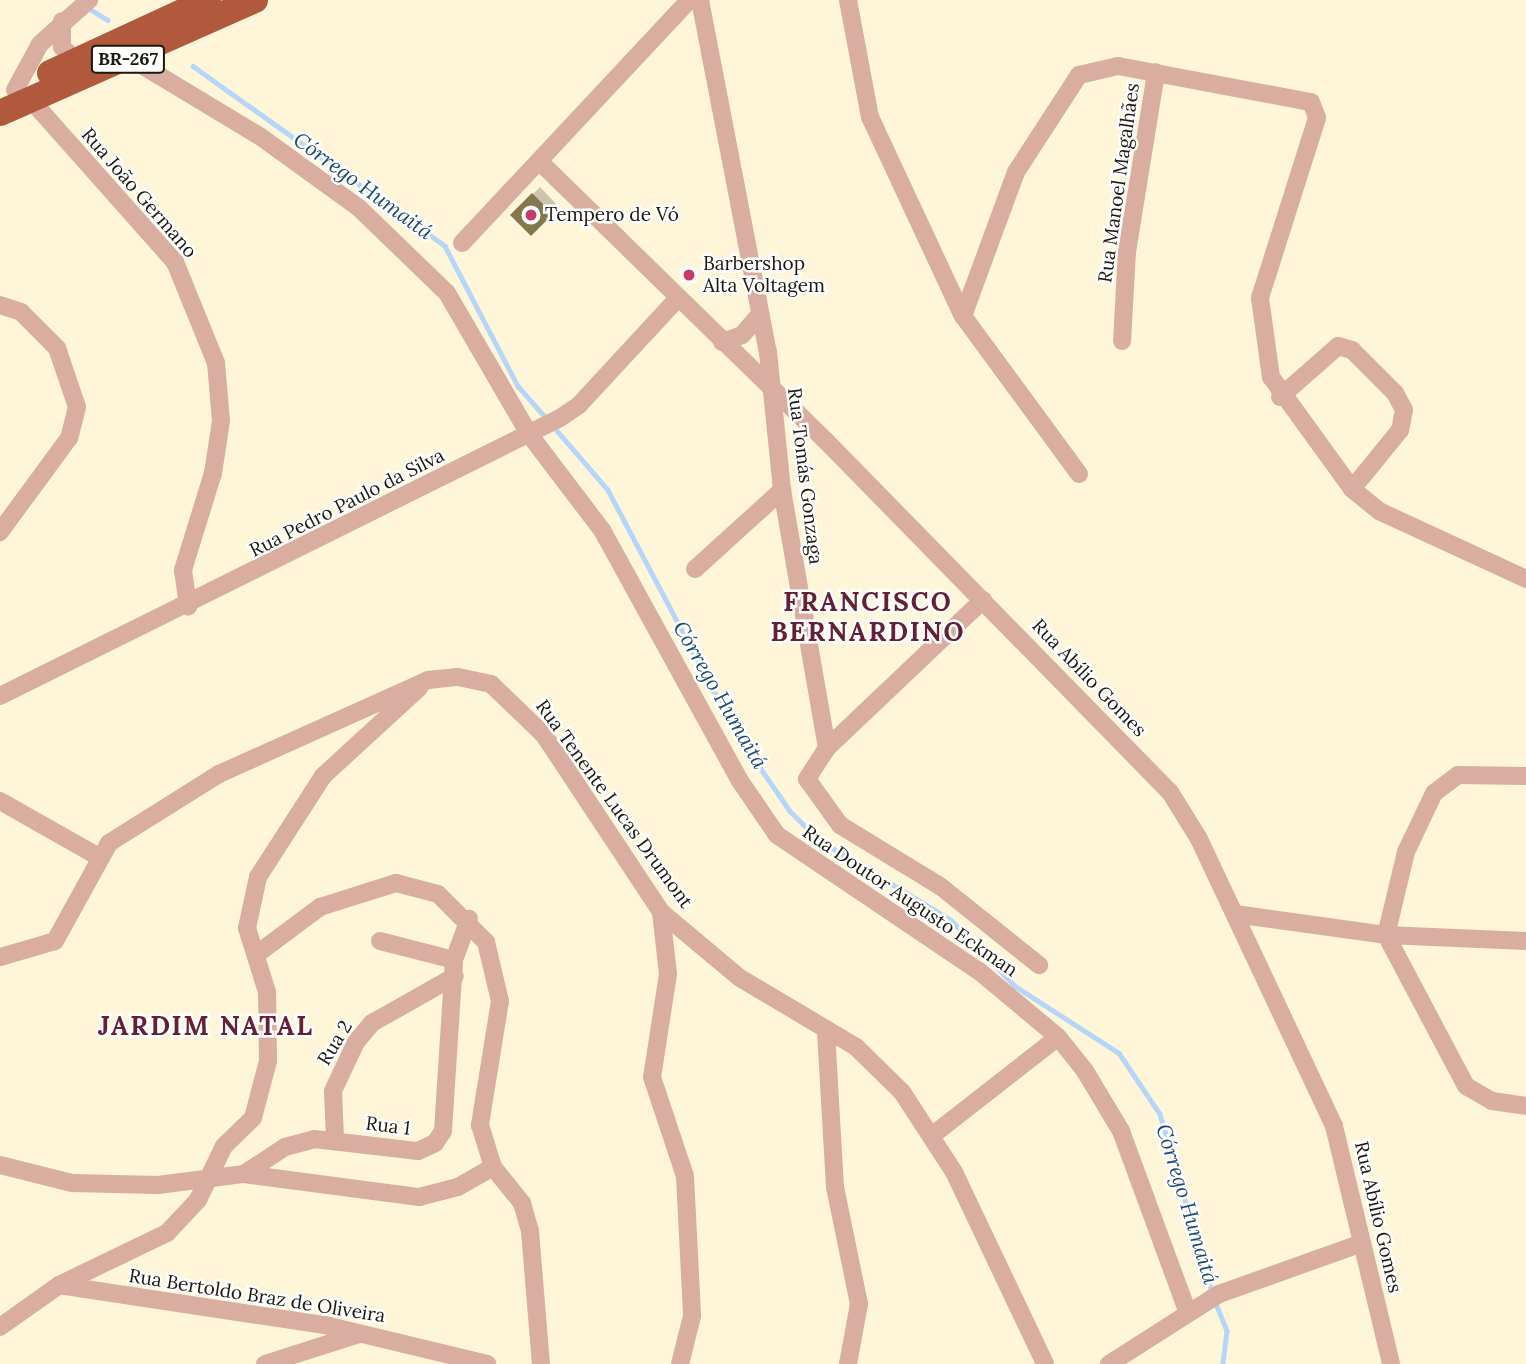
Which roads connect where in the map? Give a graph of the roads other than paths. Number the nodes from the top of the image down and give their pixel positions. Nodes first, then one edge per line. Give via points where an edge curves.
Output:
1 (89, 0) edge
2 (255, 0) edge
3 (689, 0) edge
4 (700, 0) edge
5 (848, 0) edge
6 (192, 3) edge
7 (62, 21) junction
8 (130, 58) junction
9 (84, 68) junction
10 (1156, 72) junction
11 (15, 95) edge
12 (0, 113) edge
13 (539, 161) junction
14 (462, 243) dead end
15 (678, 298) junction
16 (0, 305) edge
17 (760, 314) junction
18 (963, 316) junction
19 (1122, 341) dead end
20 (722, 342) junction
21 (773, 392) junction
22 (1280, 397) junction
23 (536, 431) junction
24 (1079, 474) dead end
25 (1352, 489) junction
26 (782, 490) junction
27 (0, 532) edge
28 (695, 569) dead end
29 (1526, 579) edge
30 (983, 600) junction
31 (188, 607) junction
32 (428, 680) junction
33 (0, 696) edge
34 (827, 748) junction
35 (1526, 776) edge
36 (0, 801) edge
37 (99, 858) junction
38 (661, 912) junction
39 (1235, 914) junction
40 (469, 919) junction
41 (1387, 935) junction
42 (380, 941) dead end
43 (1526, 941) edge
44 (257, 954) junction
45 (0, 957) edge
46 (1039, 965) dead end
47 (454, 968) junction
48 (826, 1031) junction
49 (1058, 1037) junction
50 (1526, 1106) edge
51 (934, 1134) junction
52 (335, 1138) junction
53 (0, 1165) edge
54 (493, 1167) junction
55 (244, 1174) junction
56 (208, 1176) junction
57 (1362, 1243) junction
58 (59, 1285) junction
59 (1188, 1313) junction
60 (0, 1326) edge
61 (363, 1333) junction
62 (265, 1364) edge
63 (487, 1364) edge
64 (541, 1364) edge
65 (680, 1364) edge
66 (848, 1364) edge
67 (1045, 1364) edge
68 (1110, 1364) edge
69 (1391, 1364) edge

1 - 7 street
2 - 8 highway, BR-267
3 - 13 street
4 - 17 street, Rua Tomás Gonzaga
5 - 18 street via 870,117
6 - 9 highway, BR-267
7 - 9 street via 62,47
7 - 11 street via 40,44
8 - 9 highway, BR-267
8 - 23 street, Rua Doutor Augusto Eckman via 261,137 393,235 447,293
9 - 11 highway, BR-267
10 - 18 street via 1102,66 1065,89 998,210
10 - 19 street, Rua Manoel Magalhães via 1127,252
10 - 22 street via 1316,107 1265,276 1258,323
11 - 12 highway, BR-267
11 - 31 street, Rua João Germano via 175,262 216,363 220,421 213,473 183,570
13 - 14 street
13 - 15 street, Rua Abílio Gomes
15 - 20 street, Rua Abílio Gomes
15 - 23 street, Rua Pedro Paulo da Silva via 560,418
16 - 27 street via 31,319 57,348 77,407 69,438
17 - 20 street via 742,335
17 - 21 street, Rua Tomás Gonzaga
18 - 24 street
20 - 21 street, Rua Abílio Gomes
21 - 26 street, Rua Tomás Gonzaga
21 - 30 street, Rua Abílio Gomes
22 - 25 street
22 - 25 street via 1338,345 1352,350 1395,393 1404,410 1399,430
23 - 31 street, Rua Pedro Paulo da Silva
23 - 49 street, Rua Doutor Augusto Eckman via 602,530 740,781 777,835 936,939
25 - 29 street via 1400,524
26 - 28 street
26 - 34 street, Rua Tomás Gonzaga
30 - 34 street
30 - 39 street, Rua Abílio Gomes via 1170,792
31 - 33 street, Rua Pedro Paulo da Silva
32 - 37 street, Rua Tenente Lucas Drumont via 219,774 128,829
32 - 38 street, Rua Tenente Lucas Drumont via 477,678 511,698 544,735
32 - 44 street via 323,776 294,815 258,877 247,913
34 - 46 street via 807,779 834,819 973,910
35 - 41 street via 1458,775 1434,793 1406,852
36 - 37 street
37 - 45 street via 79,908 55,941
38 - 48 street, Rua Tenente Lucas Drumont via 740,978
38 - 65 street via 668,974 652,1077 685,1176 692,1316
39 - 41 street
39 - 57 street, Rua Abílio Gomes via 1334,1126
40 - 44 street via 415,886 372,886 320,907
40 - 47 street
40 - 54 street via 486,942 499,986 480,1125
41 - 43 street
41 - 50 street via 1466,1086 1492,1101
42 - 47 street
44 - 56 street via 267,992 267,1079 253,1118 224,1146
47 - 52 street, Rua 2 via 372,1023 356,1042 333,1091
47 - 52 street, Rua 1 via 443,1131 435,1143 418,1151
48 - 51 street, Rua Tenente Lucas Drumont via 875,1062
48 - 66 street via 835,1187 859,1304
49 - 51 street
49 - 59 street, Rua Doutor Augusto Eckman via 1121,1130
51 - 67 street, Rua Tenente Lucas Drumont
52 - 55 street, Rua 1 via 285,1147
53 - 56 street via 72,1183 158,1185
54 - 55 street via 458,1187 419,1197
54 - 64 street via 522,1203 535,1251
55 - 56 street
56 - 58 street via 198,1200 167,1233
57 - 59 street via 1212,1298
57 - 69 street, Rua Abílio Gomes
58 - 60 street
58 - 61 street, Rua Bertoldo Braz de Oliveira
59 - 68 street
61 - 62 street
61 - 63 street, Rua Bertoldo Braz de Oliveira

